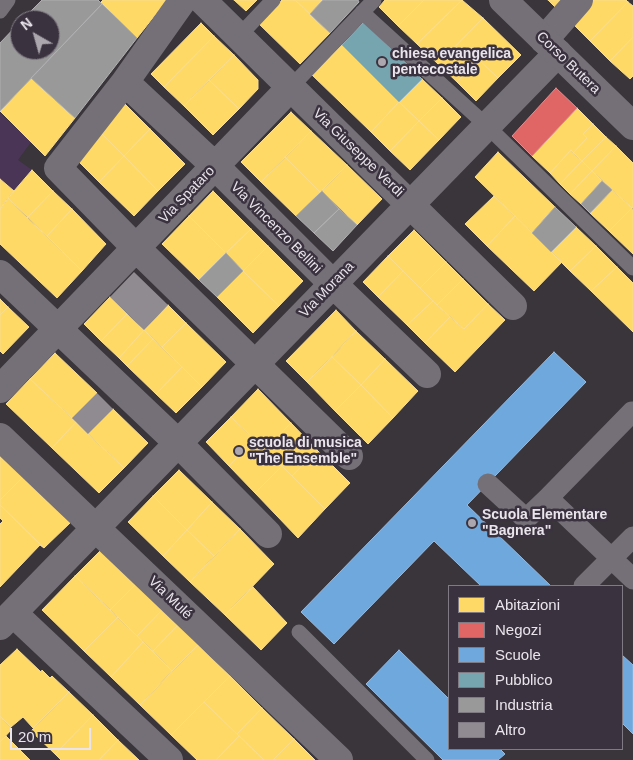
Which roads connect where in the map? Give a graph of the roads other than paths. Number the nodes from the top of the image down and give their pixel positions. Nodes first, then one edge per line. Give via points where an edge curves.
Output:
1 (8, 0) edge
2 (183, 0) edge
3 (202, 0) edge
4 (273, 0) edge
5 (374, 0) edge
6 (503, 0) edge
7 (579, 0) edge
8 (0, 11) edge
9 (362, 12) junction
10 (239, 36) junction
11 (551, 46) junction
12 (125, 82) junction
13 (290, 88) junction
14 (487, 126) junction
15 (633, 126) edge
16 (215, 166) junction
17 (411, 204) junction
18 (136, 248) junction
19 (633, 268) edge
20 (0, 274) edge
21 (333, 284) junction
22 (513, 306) dead end
23 (58, 328) junction
24 (256, 363) junction
25 (427, 374) dead end
26 (0, 389) edge
27 (633, 414) edge
28 (0, 437) edge
29 (178, 443) junction
30 (349, 456) dead end
31 (488, 484) dead end
32 (548, 498) junction
33 (96, 528) junction
34 (268, 534) dead end
35 (633, 537) edge
36 (612, 558) junction
37 (633, 579) edge
38 (585, 585) edge
39 (6, 619) edge
40 (299, 632) dead end
41 (169, 760) edge
42 (339, 760) edge
43 (427, 760) edge

1 - 8 lane
2 - 12 street
3 - 10 street, Via Giuseppe Verdi
4 - 10 lane
5 - 9 lane, Via Spataro
6 - 11 street, Corso Butera
7 - 11 street, Via Morana
9 - 13 lane, Via Spataro
9 - 14 lane
10 - 13 street, Via Giuseppe Verdi
11 - 14 street, Via Morana
11 - 15 street, Corso Butera
12 - 16 street, Via Vincenzo Bellini
12 - 18 street via 58,168
13 - 16 street, Via Spataro
13 - 17 street, Via Giuseppe Verdi
14 - 17 street, Via Morana
14 - 19 lane
16 - 18 street, Via Spataro
16 - 21 street, Via Vincenzo Bellini
17 - 21 street, Via Morana
17 - 22 street, Via Giuseppe Verdi
18 - 23 street, Via Spataro
18 - 24 street
20 - 23 street
21 - 24 street, Via Morana
21 - 25 street, Via Vincenzo Bellini
23 - 26 street, Via Spataro
23 - 29 street
24 - 29 street, Via Morana
24 - 30 street
27 - 32 street
28 - 33 street, Via Mulé
29 - 33 street, Via Morana
29 - 34 street
31 - 32 street via 526,519
32 - 36 street
33 - 39 street, Via Morana
33 - 42 street, Via Mulé
35 - 36 street
36 - 37 street
36 - 38 street
39 - 41 street
40 - 43 lane

